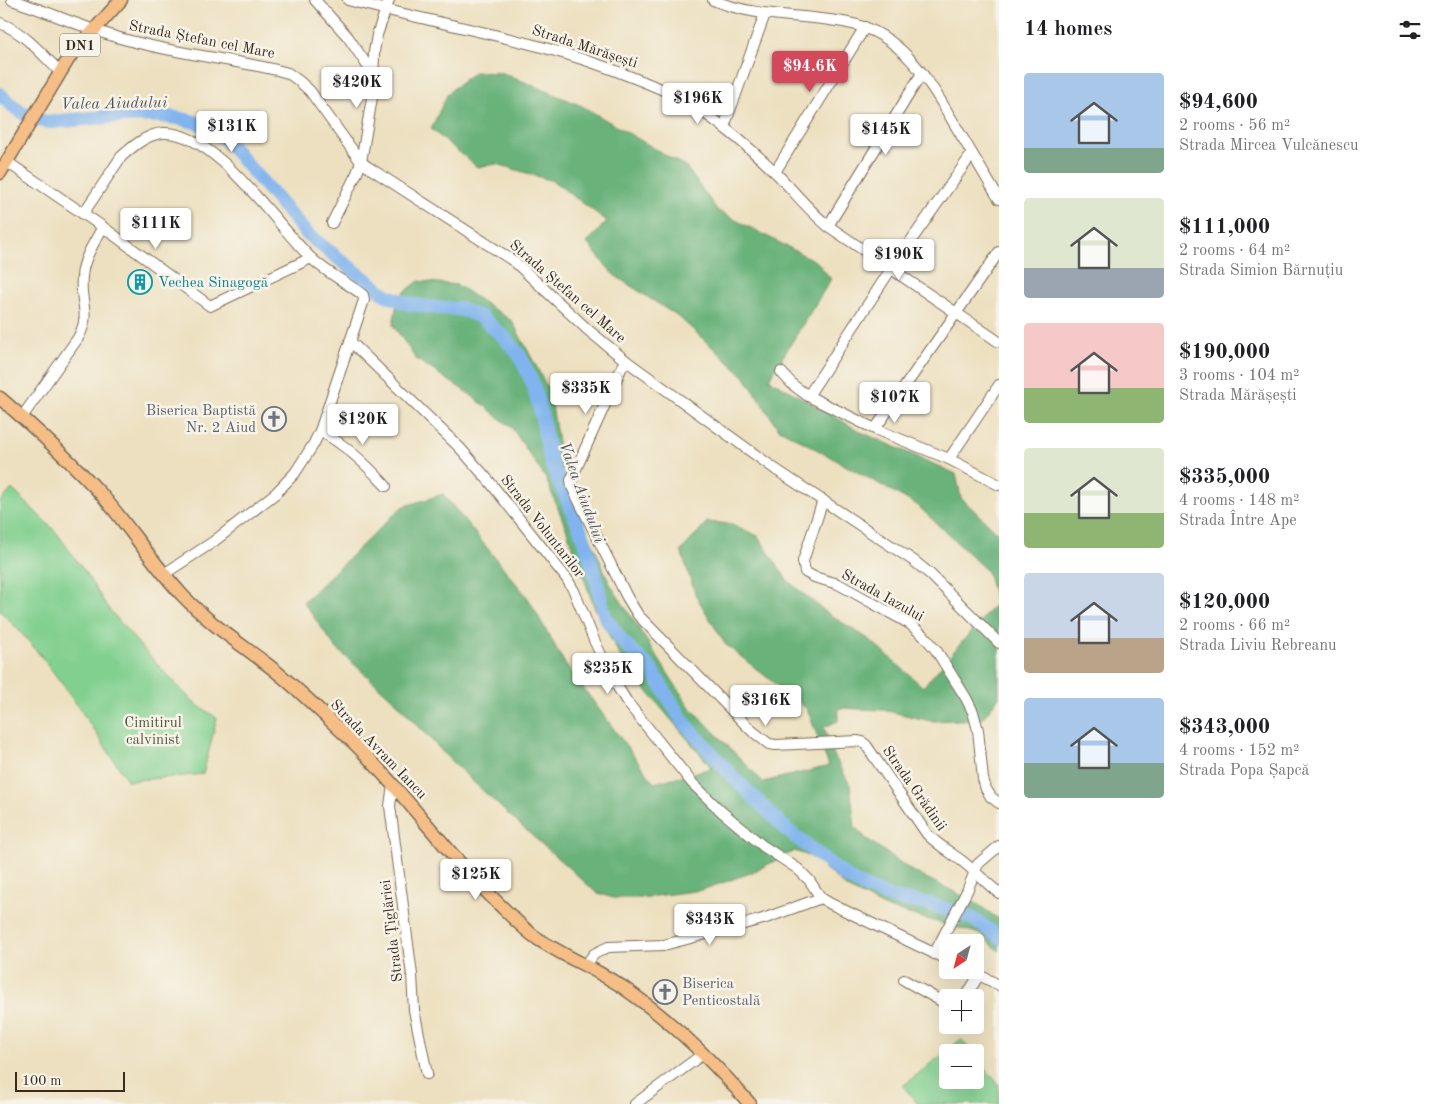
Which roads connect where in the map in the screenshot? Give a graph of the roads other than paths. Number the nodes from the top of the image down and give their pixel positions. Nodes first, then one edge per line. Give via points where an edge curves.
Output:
1 (12, 0) edge
2 (122, 0) edge
3 (316, 0) edge
4 (348, 0) edge
5 (713, 0) edge
6 (27, 2) edge
7 (387, 5) edge
8 (765, 14) junction
9 (0, 24) edge
10 (866, 27) junction
11 (93, 30) junction
12 (60, 72) junction
13 (922, 73) junction
14 (373, 74) junction
15 (724, 127) junction
16 (972, 154) junction
17 (360, 162) junction
18 (3, 167) edge
19 (775, 172) junction
20 (999, 199) edge
21 (83, 214) junction
22 (332, 223) dead end
23 (828, 226) junction
24 (103, 227) junction
25 (999, 252) edge
26 (311, 258) junction
27 (892, 269) junction
28 (956, 312) junction
29 (350, 341) junction
30 (999, 342) edge
31 (625, 360) junction
32 (782, 372) dead end
33 (999, 385) edge
34 (808, 396) junction
35 (0, 398) edge
36 (22, 417) junction
37 (875, 429) junction
38 (320, 431) junction
39 (949, 459) junction
40 (386, 486) dead end
41 (999, 486) edge
42 (823, 500) junction
43 (164, 574) junction
44 (999, 643) edge
45 (393, 784) junction
46 (999, 803) edge
47 (999, 846) edge
48 (974, 873) junction
49 (999, 893) edge
50 (821, 898) junction
51 (934, 954) junction
52 (939, 956) edge
53 (586, 965) junction
54 (984, 978) edge
55 (904, 980) dead end
56 (999, 985) edge
57 (939, 1000) edge
58 (703, 1054) junction
59 (427, 1074) dead end
60 (635, 1104) edge
61 (750, 1104) edge

1 - 6 street, Strada Ștefan cel Mare
2 - 11 main road, DN1
3 - 14 street via 348,37
4 - 7 street, Strada Mărășești
5 - 8 street
6 - 11 street, Strada Ștefan cel Mare
7 - 14 street via 374,52
7 - 15 street, Strada Mărășești via 546,47 604,66 689,103
8 - 10 street
8 - 15 street
9 - 12 street via 23,36
10 - 13 street via 891,41
10 - 19 street
11 - 12 main road, DN1
11 - 17 street, Strada Ștefan cel Mare via 156,48 288,74 310,91
12 - 18 main road, DN1
13 - 16 street
13 - 23 street
14 - 17 street via 373,92
15 - 19 street, Strada Mărășești
16 - 20 street
16 - 27 street
17 - 22 street
17 - 31 street, Strada Ștefan cel Mare via 515,262
18 - 21 street
19 - 23 street, Strada Mărășești
21 - 24 street
21 - 26 street via 121,157 150,137 174,133 188,137 221,159
23 - 27 street, Strada Mărășești
24 - 26 street via 210,306
24 - 36 street via 84,262 81,286 86,318 84,327
25 - 28 street
26 - 29 street via 363,295
27 - 28 street, Strada Mărășești
27 - 34 street
28 - 30 street, Strada Mărășești
28 - 37 street
29 - 38 street
29 - 50 street, Strada Voluntarilor via 460,448 562,573 574,591 611,676 627,702 693,784 763,846 798,869
31 - 42 street, Strada Ștefan cel Mare via 723,433
31 - 48 street, Strada Grădinii via 571,480 638,615 751,730 769,744 862,742 927,834
32 - 34 street
33 - 39 street
34 - 37 street
35 - 36 main road, Strada Avram Iancu
36 - 43 main road, Strada Avram Iancu via 102,495
37 - 39 street
38 - 40 street via 348,450
38 - 43 street via 300,465 276,493 213,542
39 - 41 street
42 - 44 street, Strada Ștefan cel Mare via 914,561
42 - 46 street, Strada Iazului via 803,561 805,572 851,591 910,624 926,638 973,712 985,784 991,797
43 - 45 main road, Strada Avram Iancu via 211,622 294,687
45 - 53 main road, Strada Avram Iancu via 516,921 536,938
45 - 59 street, Strada Țiglăriei via 390,806 414,1010
47 - 48 street via 978,864
48 - 49 street, Strada Grădinii
48 - 51 street
50 - 51 street, Strada Voluntarilor
50 - 53 street via 763,919 664,945 608,947 594,954
51 - 52 street, Strada Voluntarilor
53 - 58 main road, Strada Avram Iancu via 625,989
54 - 56 street
55 - 57 street
58 - 60 street
58 - 61 main road, Strada Avram Iancu

